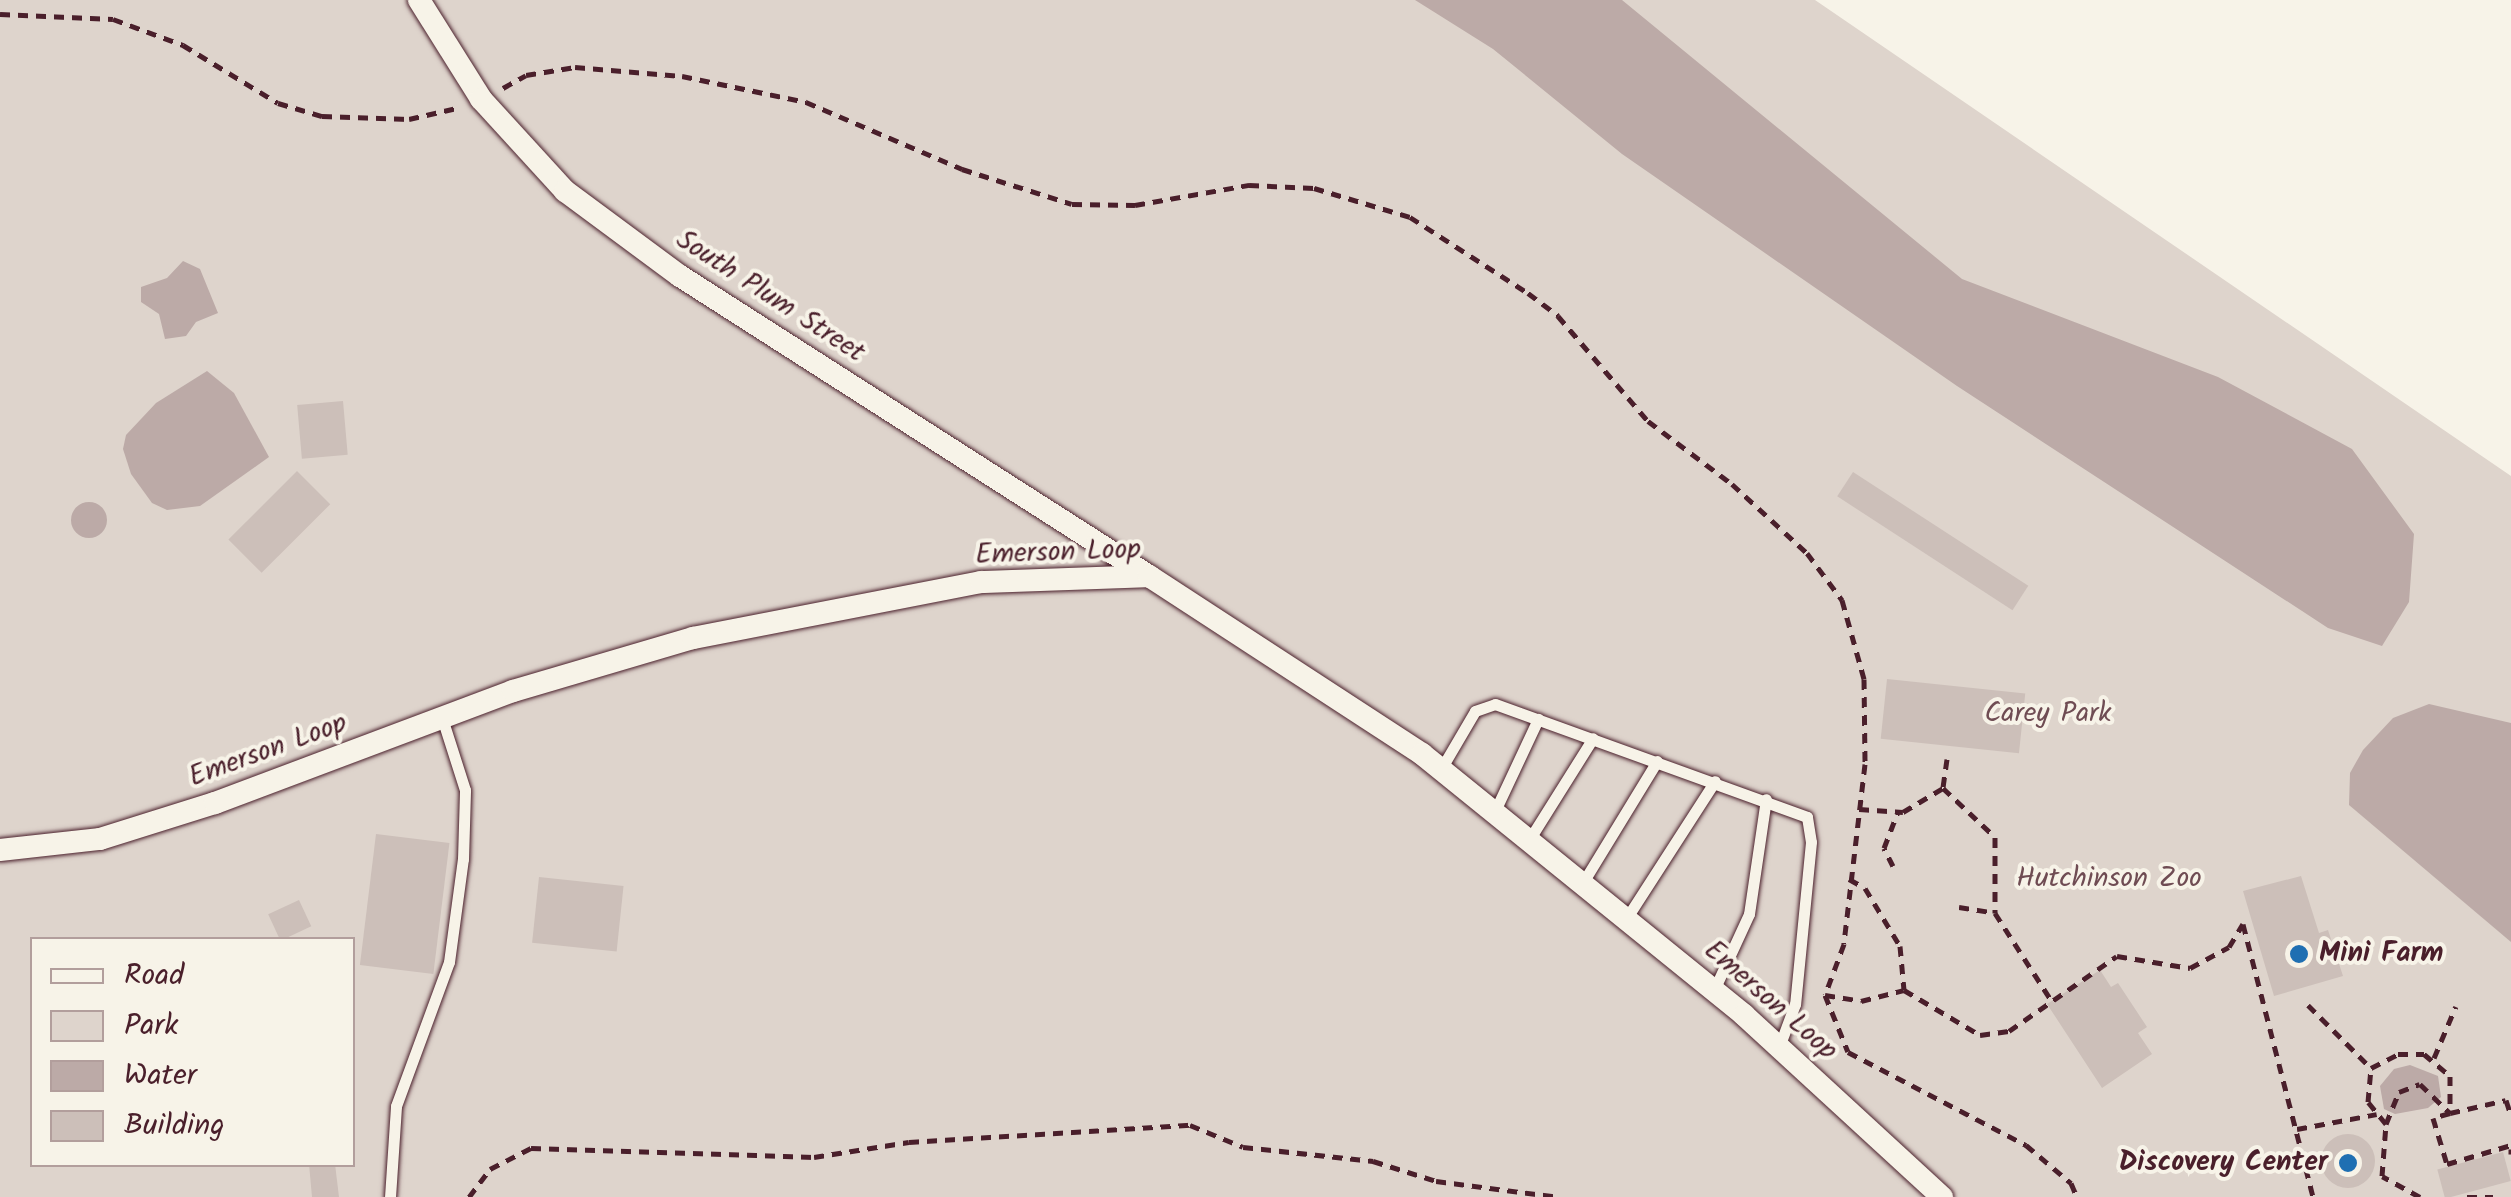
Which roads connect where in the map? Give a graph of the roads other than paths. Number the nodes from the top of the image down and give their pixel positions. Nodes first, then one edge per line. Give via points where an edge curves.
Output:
1 (419, 0) edge
2 (1149, 576) junction
3 (442, 718) junction
4 (1538, 719) junction
5 (1593, 738) junction
6 (1657, 760) junction
7 (1441, 769) junction
8 (1715, 781) junction
9 (1766, 798) junction
10 (1494, 812) junction
11 (1529, 840) junction
12 (0, 850) edge
13 (1582, 884) junction
14 (1626, 919) junction
15 (1714, 990) junction
16 (1779, 1047) junction
17 (390, 1197) edge
18 (1942, 1197) edge

1 - 2 street, South Plum Street via 481,99 565,191 680,276
2 - 3 street, Emerson Loop via 981,582 693,638
2 - 7 street, Emerson Loop
3 - 12 street, Emerson Loop via 100,839
3 - 17 lane via 465,790 463,859 449,962 396,1106
4 - 5 lane
4 - 7 lane via 1484,704
4 - 10 lane
5 - 6 lane
5 - 11 lane
6 - 8 lane
6 - 13 lane
7 - 10 street, Emerson Loop
8 - 9 lane
8 - 14 lane
9 - 15 lane via 1749,914
9 - 16 lane via 1807,817 1811,842 1795,1004
10 - 11 street, Emerson Loop
11 - 13 street, Emerson Loop
13 - 14 street, Emerson Loop
14 - 15 street, Emerson Loop
15 - 16 street, Emerson Loop
16 - 18 street, Emerson Loop

